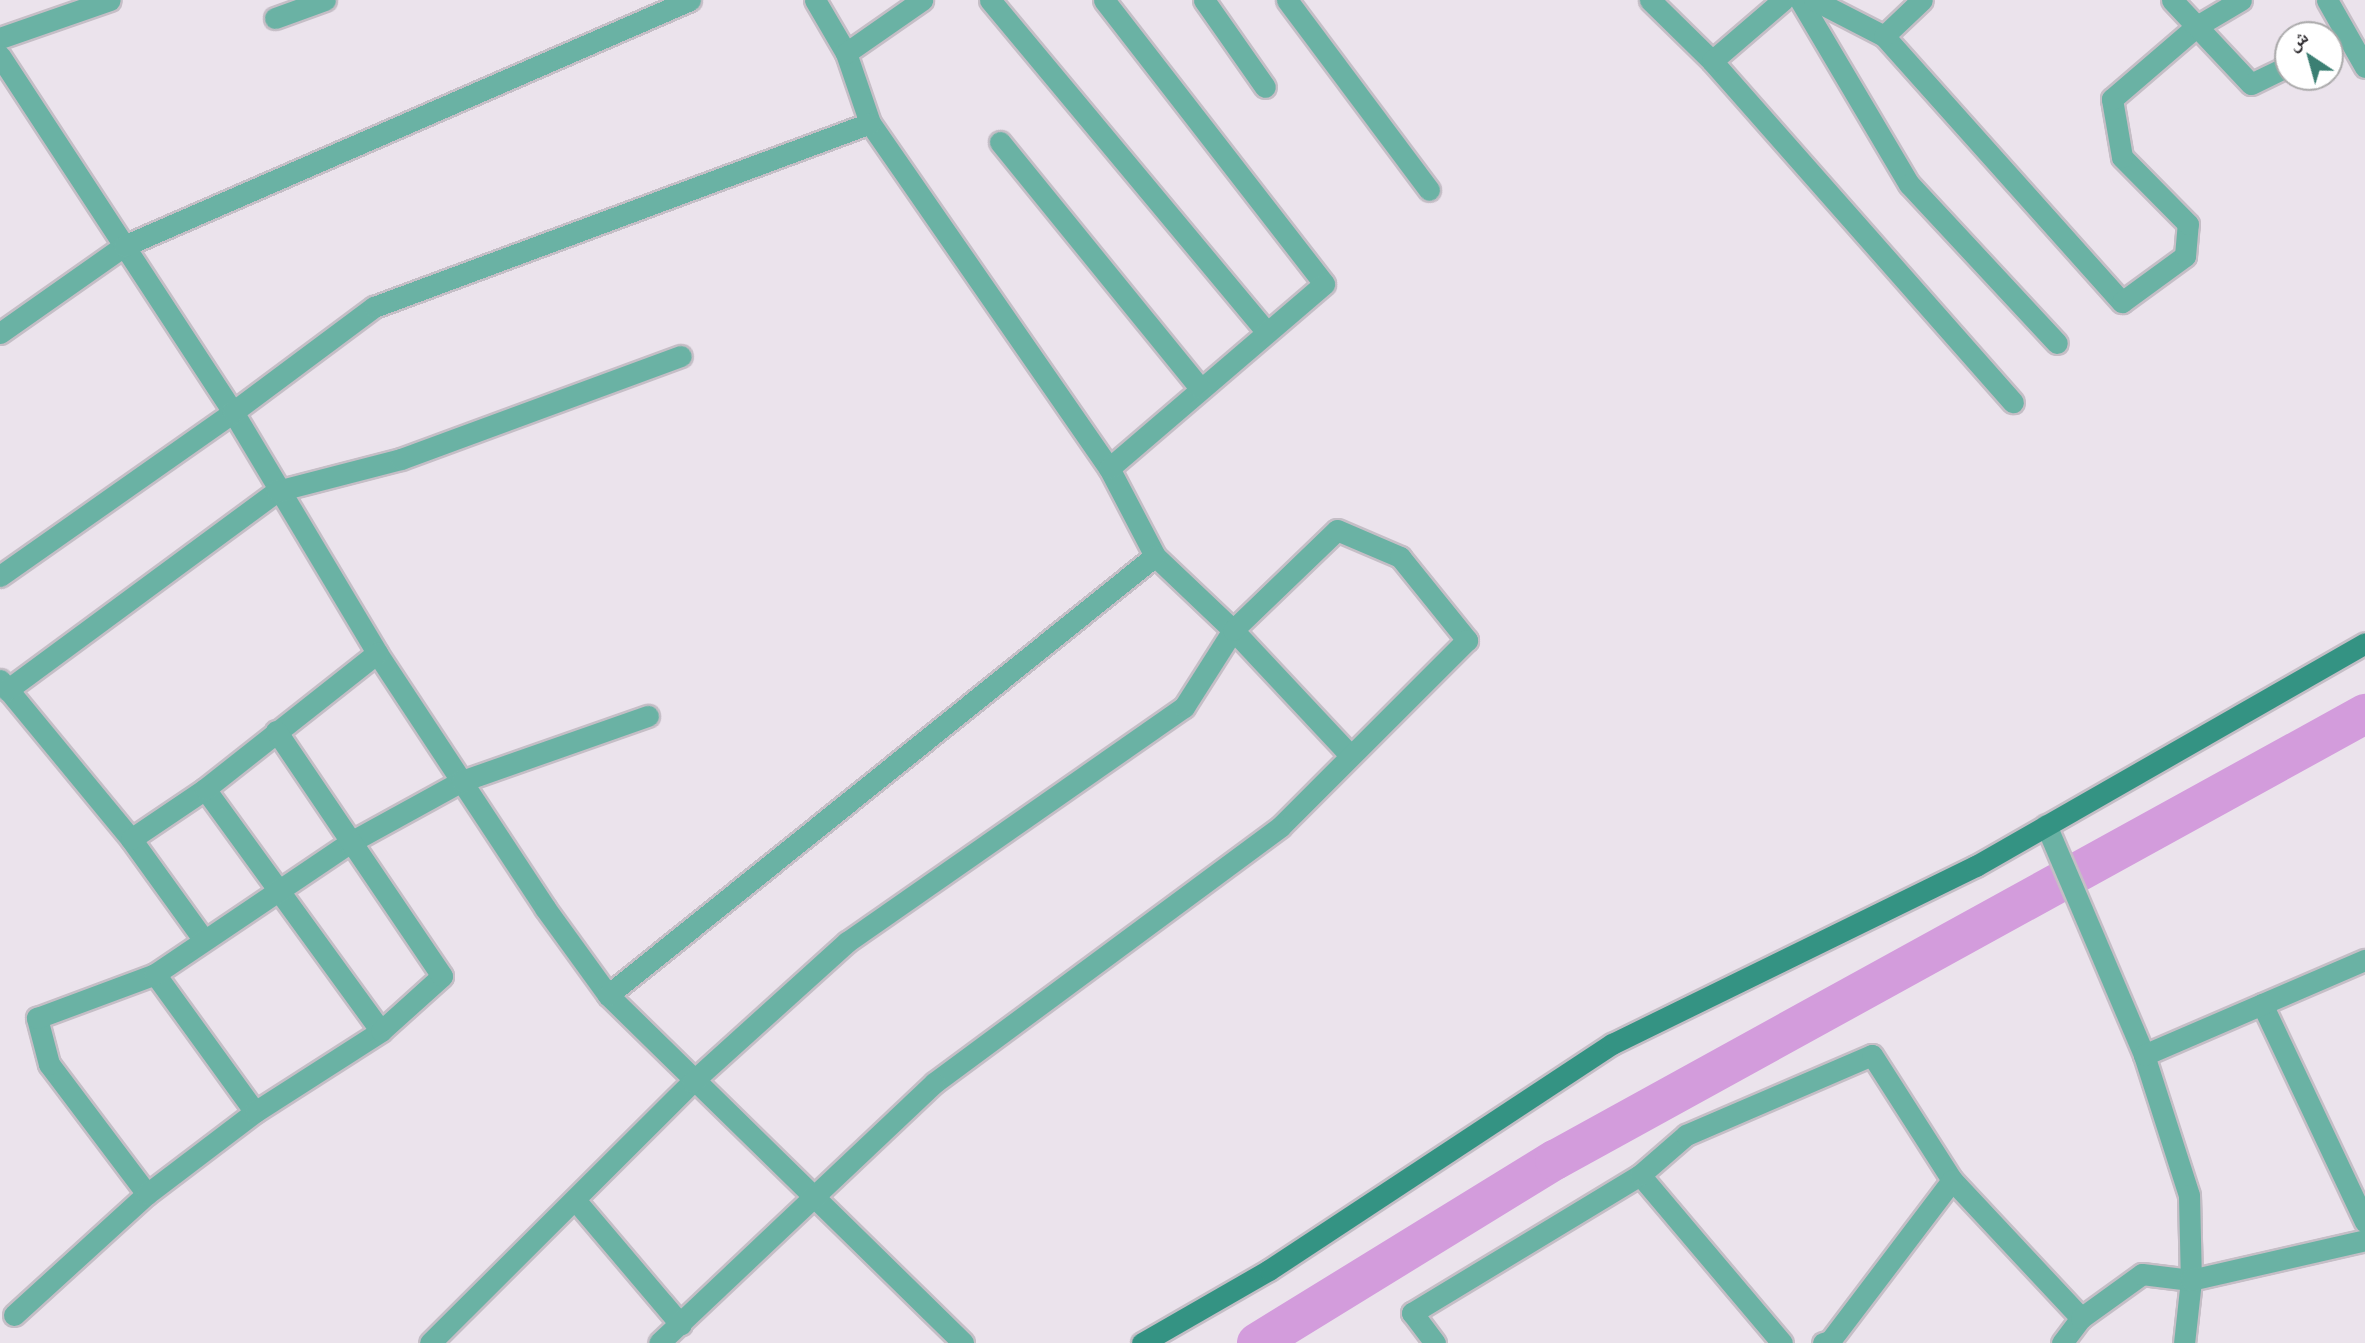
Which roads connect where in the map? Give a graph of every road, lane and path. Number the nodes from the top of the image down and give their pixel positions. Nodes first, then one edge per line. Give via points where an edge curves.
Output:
1 (110, 0) edge
2 (326, 0) edge
3 (690, 0) edge
4 (816, 0) edge
5 (922, 0) edge
6 (990, 0) edge
7 (1104, 0) edge
8 (1204, 0) edge
9 (1287, 0) edge
10 (1650, 0) edge
11 (1783, 0) edge
12 (1801, 0) edge
13 (1814, 0) edge
14 (1922, 0) edge
15 (2172, 0) edge
16 (2241, 0) edge
17 (2327, 0) edge
18 (275, 18) dead end
19 (2332, 21) edge
20 (2197, 26) junction
21 (1884, 36) junction
22 (0, 38) edge
23 (2344, 48) edge
24 (846, 53) junction
25 (0, 56) edge
26 (1712, 61) junction
27 (2365, 67) edge
28 (2274, 73) edge
29 (1265, 87) dead end
30 (870, 122) junction
31 (1000, 142) dead end
32 (1429, 190) dead end
33 (124, 246) junction
34 (1267, 332) junction
35 (0, 333) edge
36 (2057, 343) dead end
37 (681, 356) dead end
38 (1200, 388) junction
39 (2013, 402) dead end
40 (233, 412) junction
41 (1109, 468) junction
42 (277, 491) junction
43 (1155, 556) junction
44 (0, 576) edge
45 (1233, 630) junction
46 (2365, 643) edge
47 (377, 653) junction
48 (4, 685) edge
49 (648, 716) dead end
50 (276, 730) junction
51 (1349, 754) junction
52 (462, 781) junction
53 (205, 789) junction
54 (2046, 825) junction
55 (131, 839) junction
56 (349, 844) junction
57 (279, 891) junction
58 (204, 939) junction
59 (2365, 960) edge
60 (155, 974) junction
61 (608, 995) junction
62 (2262, 1003) junction
63 (381, 1031) junction
64 (2144, 1055) junction
65 (692, 1082) junction
66 (255, 1112) junction
67 (1640, 1175) junction
68 (1952, 1181) junction
69 (147, 1194) junction
70 (813, 1198) junction
71 (576, 1201) junction
72 (2365, 1222) edge
73 (2365, 1240) edge
74 (2191, 1280) junction
75 (14, 1315) dead end
76 (2081, 1318) junction
77 (681, 1325) junction
78 (430, 1343) edge
79 (659, 1343) edge
80 (963, 1343) edge
81 (1142, 1343) edge
82 (1435, 1343) edge
83 (1782, 1343) edge
84 (1823, 1343) edge
85 (2062, 1343) edge
86 (2184, 1343) edge

1 - 22 street
2 - 18 street
3 - 33 street
4 - 24 street
5 - 24 street
6 - 34 street
7 - 34 street via 1324,284
8 - 29 street
9 - 32 street
10 - 26 street
11 - 26 street
12 - 36 street via 1909,184
13 - 21 street
14 - 21 street
15 - 20 street
16 - 20 street
17 - 19 street
20 - 21 street via 2112,99 2122,157 2188,223 2185,256 2122,302
20 - 28 street via 2251,84
23 - 27 street
24 - 30 street
25 - 33 street
26 - 39 street
30 - 40 street via 374,306
30 - 41 street
31 - 38 street
33 - 35 street
33 - 40 street
34 - 38 street
37 - 42 street via 401,459
38 - 41 street
40 - 42 street
40 - 44 street
41 - 43 street
42 - 47 street
42 - 48 street
43 - 45 street
43 - 61 street
45 - 51 street
45 - 51 street via 1337,530 1400,557 1467,640
45 - 65 street via 1184,707 847,942
46 - 54 street
47 - 50 street
47 - 52 street
48 - 55 street
49 - 52 street
50 - 53 street
50 - 56 street
51 - 70 street via 1280,827 934,1083
52 - 56 street
52 - 61 street
53 - 55 street
53 - 57 street
54 - 64 street
54 - 81 street via 1976,866 1612,1044 1269,1270
55 - 58 street
56 - 57 street
56 - 63 street via 442,976
57 - 58 street
57 - 63 street
58 - 60 street
59 - 62 street
60 - 66 street
60 - 69 street via 37,1018 50,1064
61 - 65 street
62 - 64 street
62 - 72 street
63 - 66 street
64 - 74 street via 2189,1195
65 - 70 street
65 - 71 street
66 - 69 street
67 - 68 street via 1686,1135 1872,1055
67 - 82 street via 1412,1313
67 - 83 street
68 - 76 street
68 - 84 street via 1830,1341
69 - 75 street
70 - 77 street
70 - 80 street
71 - 77 street
71 - 78 street
73 - 74 street
74 - 76 street via 2142,1274
74 - 86 street
76 - 85 street
77 - 79 street

